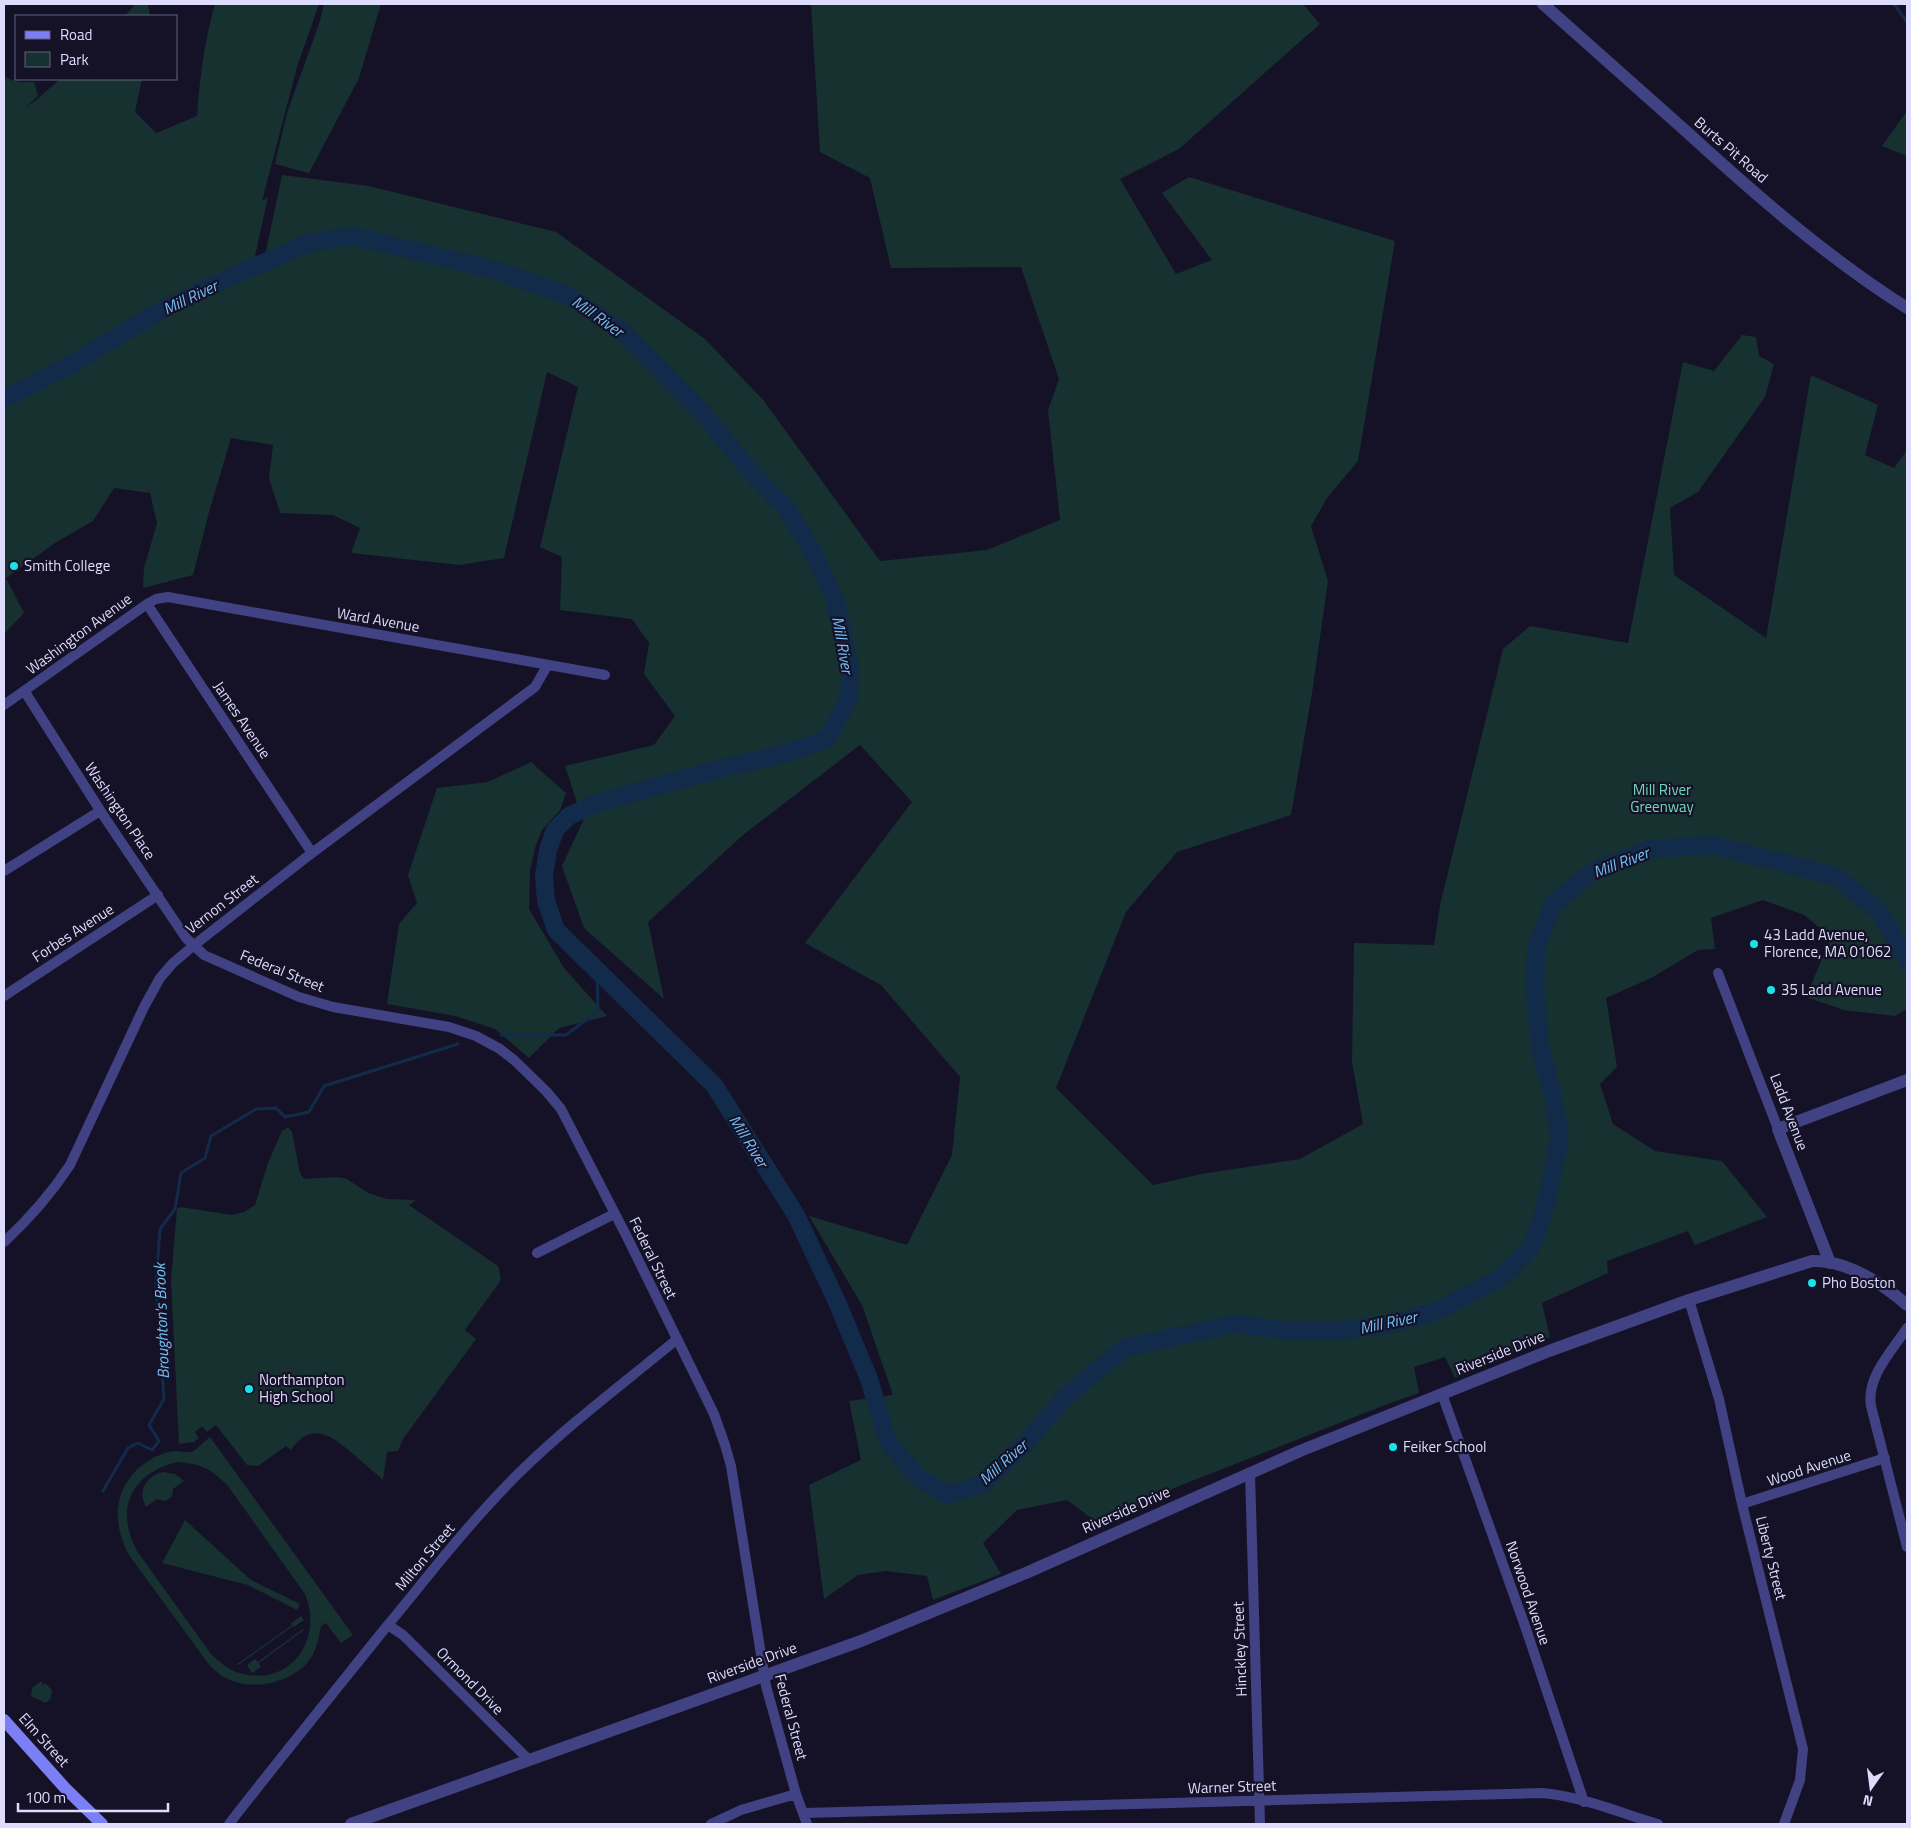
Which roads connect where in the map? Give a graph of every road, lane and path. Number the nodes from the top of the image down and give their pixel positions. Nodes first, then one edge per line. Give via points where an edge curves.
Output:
1 (1544, 4) edge
2 (1907, 308) edge
3 (146, 604) junction
4 (547, 666) junction
5 (604, 676) dead end
6 (25, 692) junction
7 (4, 705) edge
8 (100, 810) junction
9 (312, 853) junction
10 (4, 871) edge
11 (158, 895) junction
12 (193, 946) junction
13 (1718, 972) dead end
14 (4, 996) edge
15 (1907, 1080) edge
16 (1778, 1129) junction
17 (614, 1214) junction
18 (4, 1242) edge
19 (537, 1253) dead end
20 (1830, 1262) junction
21 (1689, 1300) junction
22 (1907, 1305) edge
23 (1907, 1328) edge
24 (676, 1340) junction
25 (1442, 1394) junction
26 (1885, 1458) junction
27 (1250, 1473) junction
28 (1742, 1504) junction
29 (1907, 1547) edge
30 (388, 1625) junction
31 (764, 1676) junction
32 (4, 1720) edge
33 (529, 1760) junction
34 (796, 1794) junction
35 (1260, 1801) junction
36 (1584, 1802) junction
37 (804, 1813) junction
38 (102, 1824) edge
39 (229, 1824) edge
40 (351, 1824) edge
41 (712, 1824) edge
42 (807, 1824) edge
43 (1260, 1824) edge
44 (1658, 1824) edge
45 (1784, 1824) edge

1 - 2 street, Burts Pit Road via 1741,182 1816,244
3 - 4 street, Ward Avenue via 168,597
3 - 6 street, Washington Avenue
3 - 9 street, James Avenue
4 - 5 street, Ward Avenue
4 - 9 street, Vernon Street via 535,686
6 - 7 street, Washington Avenue
6 - 8 street, Washington Place
8 - 10 street
8 - 11 street, Washington Place
9 - 12 street, Vernon Street
11 - 12 street, Washington Place
11 - 14 street, Forbes Avenue
12 - 17 street, Federal Street via 204,955 299,998 449,1027 500,1049 561,1109
12 - 18 street, Vernon Street via 173,963 156,985 70,1165 30,1218
13 - 16 street, Ladd Avenue
15 - 16 street
16 - 20 street, Ladd Avenue
17 - 19 street
17 - 24 street, Federal Street
20 - 21 street, Riverside Drive via 1812,1261
20 - 22 street, Riverside Drive via 1860,1273
21 - 25 street, Riverside Drive via 1549,1350
21 - 28 street, Liberty Street via 1719,1399
23 - 26 street via 1877,1372 1870,1391
24 - 30 street, Milton Street via 558,1437 520,1473
24 - 31 street, Federal Street via 714,1414 728,1455
25 - 27 street, Riverside Drive
25 - 36 street, Norwood Avenue
26 - 28 street, Wood Avenue
26 - 29 street
27 - 31 street, Riverside Drive via 945,1607
27 - 35 street, Hinckley Street
28 - 45 street, Liberty Street via 1803,1749 1803,1770
30 - 33 street, Ormond Drive via 403,1635
30 - 39 street, Milton Street
31 - 33 street, Riverside Drive
31 - 34 street, Federal Street
32 - 38 main road, Elm Street
33 - 40 street, Riverside Drive
34 - 37 street, Federal Street
34 - 41 street via 741,1810
35 - 36 street, Warner Street via 1541,1793
35 - 37 street, Warner Street
35 - 43 street, Hinckley Street
36 - 44 street, Warner Street
37 - 42 street, Federal Street

